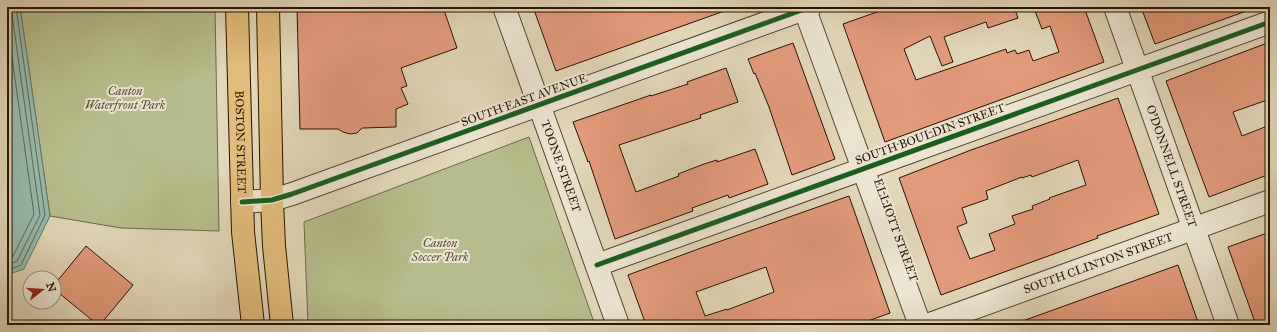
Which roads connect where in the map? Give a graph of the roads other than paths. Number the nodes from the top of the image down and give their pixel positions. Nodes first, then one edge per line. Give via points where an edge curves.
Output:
1 (237, 7) edge
2 (268, 7) edge
3 (504, 7) edge
4 (1115, 7) edge
5 (807, 8) edge
6 (1270, 22) edge
7 (1137, 70) junction
8 (539, 105) junction
9 (863, 168) junction
10 (272, 200) junction
11 (1270, 201) edge
12 (242, 202) junction
13 (1194, 229) junction
14 (596, 265) junction
15 (253, 325) edge
16 (282, 325) edge
17 (618, 325) edge
18 (920, 325) edge
19 (926, 325) edge
20 (1228, 325) edge

1 - 12 main road, BOSTON STREET
2 - 10 main road
3 - 8 street, TOONE STREET
4 - 7 street, O'DONNELL STREET
5 - 8 street, SOUTH EAST AVENUE
5 - 9 street, ELLIOTT STREET
6 - 7 street, SOUTH BOULDIN STREET
7 - 9 street, SOUTH BOULDIN STREET
7 - 13 street, O'DONNELL STREET
8 - 10 street, SOUTH EAST AVENUE
8 - 14 street, TOONE STREET
9 - 14 street, SOUTH BOULDIN STREET
9 - 18 street, ELLIOTT STREET
10 - 12 street, SOUTH EAST AVENUE
10 - 16 main road
11 - 13 street, SOUTH CLINTON STREET
12 - 15 main road, BOSTON STREET
13 - 19 street, SOUTH CLINTON STREET
13 - 20 street, O'DONNELL STREET
14 - 17 street, TOONE STREET

